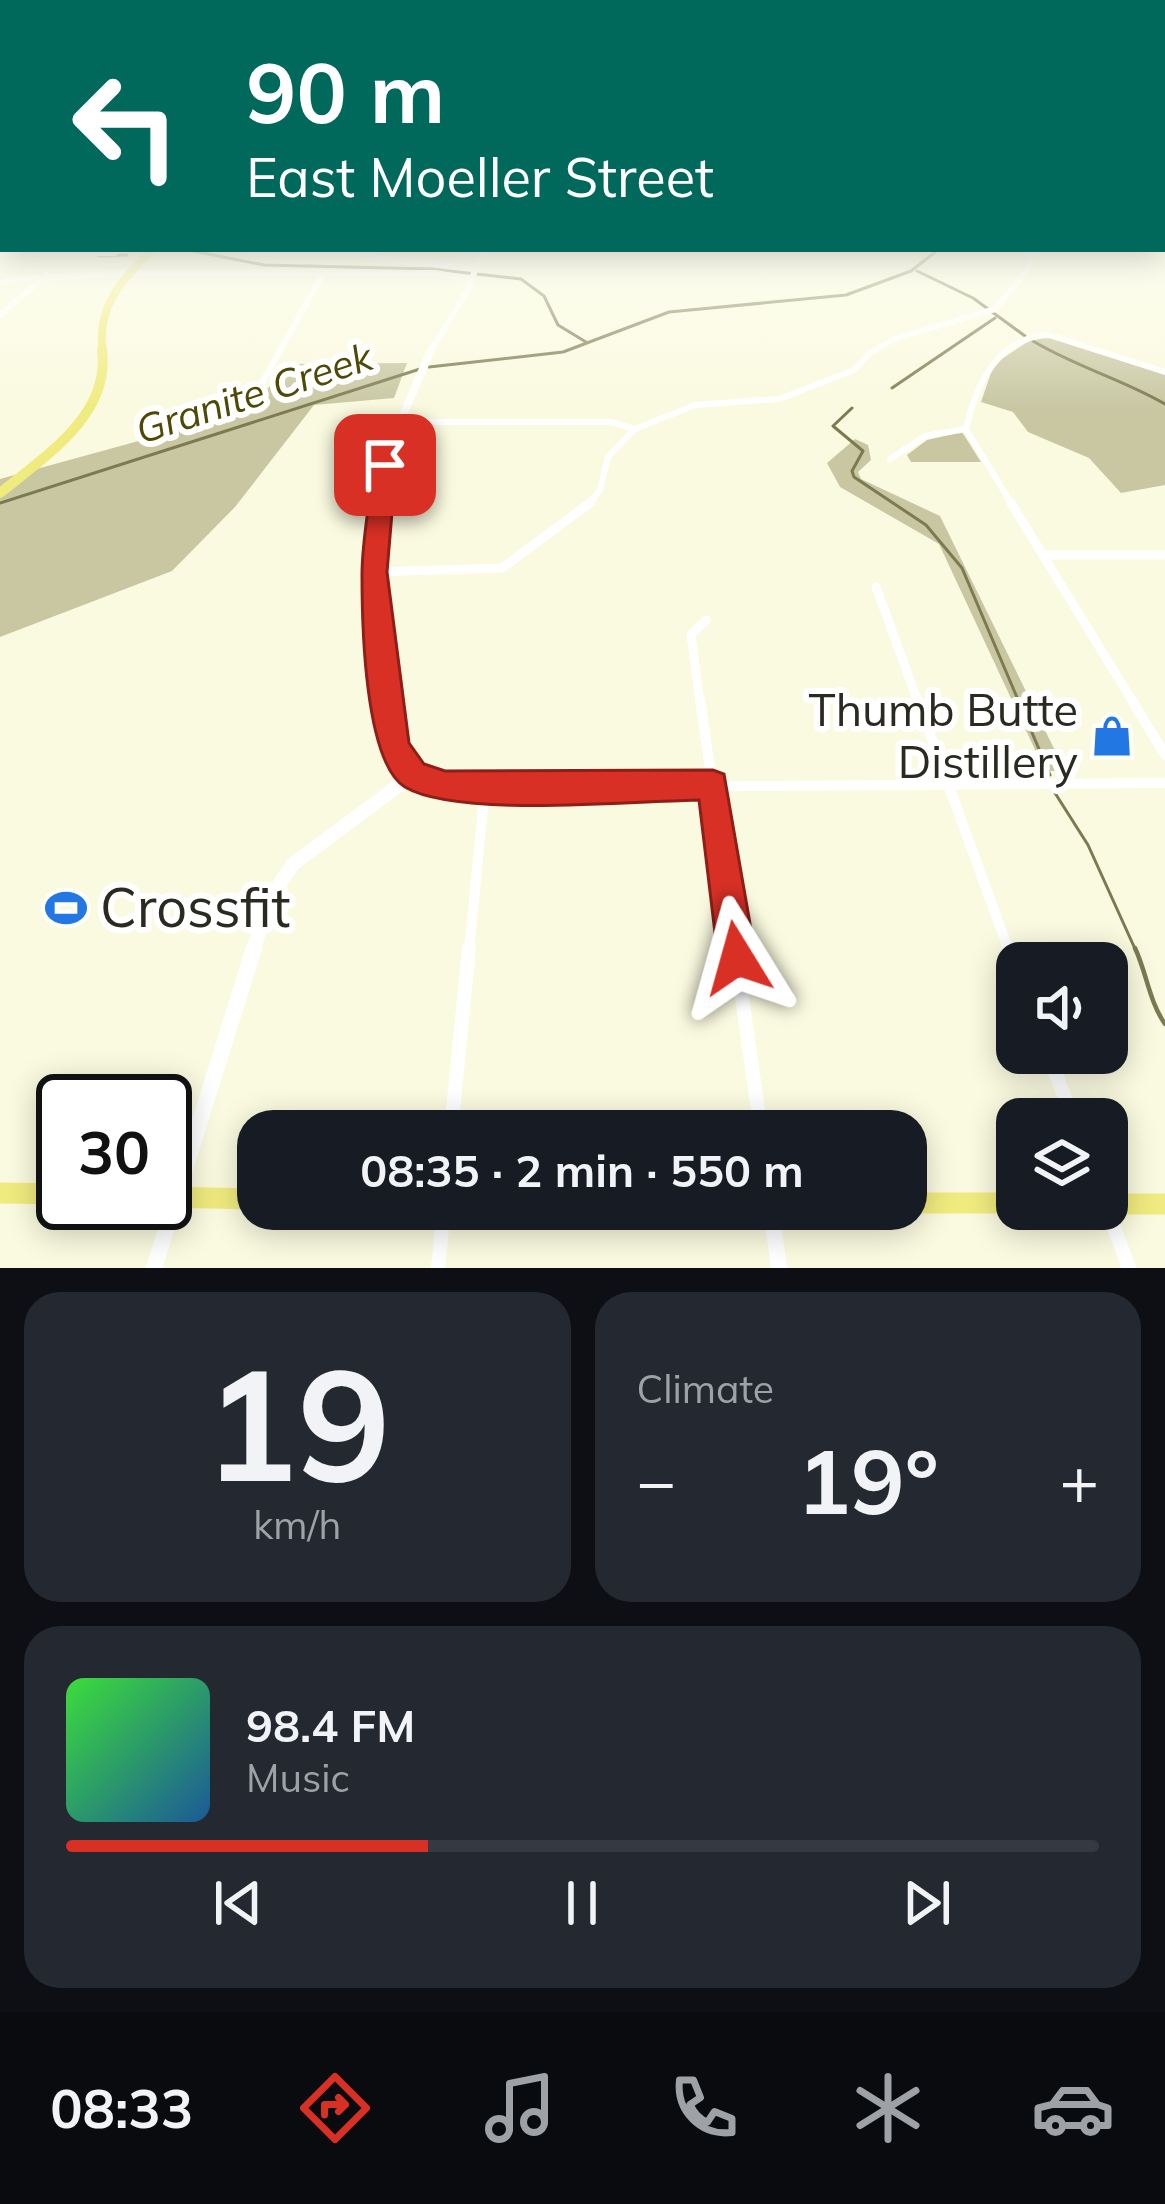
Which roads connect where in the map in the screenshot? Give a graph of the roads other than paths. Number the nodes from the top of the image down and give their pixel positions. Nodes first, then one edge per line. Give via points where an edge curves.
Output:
1 (27, 291) edge
2 (113, 291) edge
3 (313, 291) edge
4 (464, 291) edge
5 (1010, 291) edge
6 (0, 315) edge
7 (1165, 372) edge
8 (237, 406) dead end
9 (398, 422) junction
10 (635, 429) junction
11 (966, 429) junction
12 (890, 459) dead end
13 (0, 493) edge
14 (1044, 555) junction
15 (1165, 555) edge
16 (374, 572) junction
17 (876, 587) dead end
18 (706, 620) dead end
19 (1165, 755) edge
20 (413, 775) junction
21 (946, 783) junction
22 (1165, 783) edge
23 (713, 785) junction
24 (484, 788) junction
25 (1006, 942) edge
26 (453, 1110) edge
27 (757, 1110) edge
28 (192, 1131) edge
29 (0, 1193) edge
30 (36, 1194) edge
31 (192, 1198) edge
32 (237, 1199) edge
33 (927, 1203) edge
34 (996, 1203) edge
35 (1165, 1204) edge
36 (1128, 1205) edge
37 (163, 1230) edge
38 (442, 1230) edge
39 (774, 1230) edge
40 (1116, 1230) edge
41 (154, 1268) edge
42 (438, 1268) edge
43 (779, 1268) edge
44 (1129, 1268) edge

1 - 6 street
2 - 13 main road via 99,317 100,389 73,429
3 - 8 street via 262,382
4 - 9 street
5 - 10 street via 995,309 894,339 854,370 778,399 695,405
7 - 11 street via 1040,334 1013,347 980,381
9 - 10 street via 611,422
9 - 16 street via 378,505
10 - 16 street via 608,457 588,506 519,560 482,572
11 - 12 street via 925,436
11 - 14 street
14 - 15 street
14 - 19 street
16 - 20 street via 394,748
17 - 21 street
18 - 23 street via 691,635
20 - 24 street
20 - 28 street via 293,864 270,898
21 - 22 street
21 - 23 street
21 - 25 street
23 - 24 street
23 - 27 street
24 - 26 street
29 - 30 main road
31 - 32 main road
33 - 34 main road
35 - 36 main road
37 - 41 street
38 - 42 street
39 - 43 street
40 - 44 street

